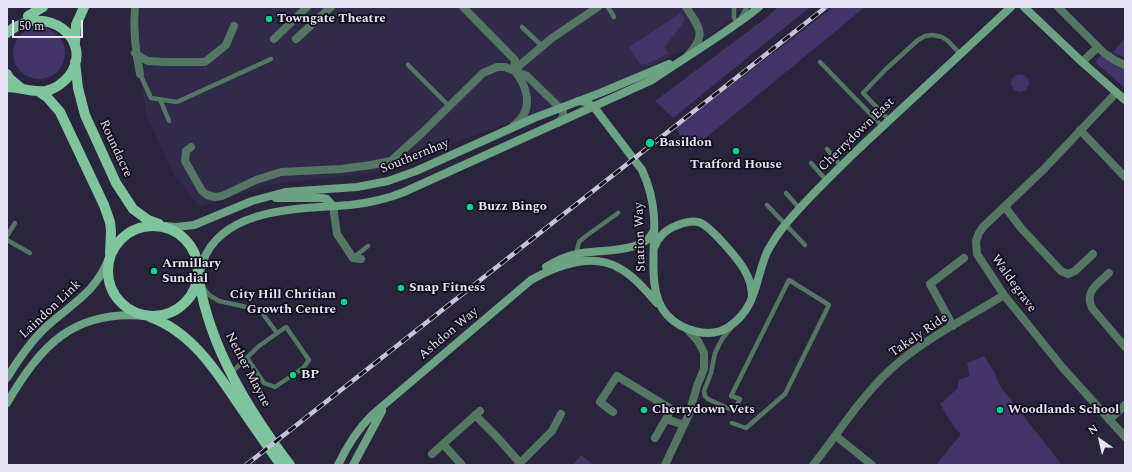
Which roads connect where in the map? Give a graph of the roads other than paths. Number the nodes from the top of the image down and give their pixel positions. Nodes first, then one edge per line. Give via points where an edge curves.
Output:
1 (43, 7) edge
2 (84, 7) edge
3 (135, 7) edge
4 (307, 7) edge
5 (331, 7) edge
6 (463, 7) edge
7 (598, 7) edge
8 (608, 7) edge
9 (686, 7) edge
10 (734, 7) edge
11 (747, 7) edge
12 (759, 7) edge
13 (1011, 7) edge
14 (1024, 7) edge
15 (1058, 7) edge
16 (614, 16) dead end
17 (21, 20) junction
18 (737, 24) junction
19 (234, 26) dead end
20 (522, 27) dead end
21 (8, 32) edge
22 (274, 39) dead end
23 (296, 39) dead end
24 (542, 46) junction
25 (75, 47) junction
26 (1098, 47) junction
27 (136, 53) junction
28 (960, 54) junction
29 (688, 55) junction
30 (271, 59) dead end
31 (75, 62) junction
32 (820, 62) dead end
33 (1082, 62) junction
34 (408, 65) dead end
35 (1125, 65) edge
36 (514, 70) junction
37 (7, 74) edge
38 (140, 74) joint
39 (7, 87) edge
40 (21, 88) junction
41 (38, 91) junction
42 (1116, 92) junction
43 (600, 93) junction
44 (160, 99) junction
45 (1125, 100) edge
46 (578, 101) junction
47 (449, 106) junction
48 (594, 107) junction
49 (561, 108) junction
50 (889, 120) junction
51 (170, 121) dead end
52 (556, 124) junction
53 (883, 127) junction
54 (508, 130) junction
55 (1080, 130) junction
56 (191, 147) dead end
57 (827, 150) dead end
58 (811, 162) dead end
59 (841, 166) junction
60 (1125, 177) edge
61 (827, 181) junction
62 (786, 193) dead end
63 (252, 201) junction
64 (767, 205) dead end
65 (333, 206) junction
66 (1005, 207) junction
67 (800, 209) junction
68 (618, 213) dead end
69 (15, 223) dead end
70 (164, 226) junction
71 (785, 226) junction
72 (655, 227) junction
73 (7, 236) edge
74 (7, 240) edge
75 (805, 245) dead end
76 (368, 246) dead end
77 (654, 249) junction
78 (30, 253) dead end
79 (576, 254) junction
80 (1093, 254) dead end
81 (109, 258) junction
82 (964, 258) dead end
83 (355, 261) joint
84 (1110, 274) dead end
85 (199, 279) junction
86 (531, 280) junction
87 (1004, 295) junction
88 (751, 301) junction
89 (663, 310) junction
90 (146, 316) junction
91 (736, 322) junction
92 (953, 326) junction
93 (687, 329) junction
94 (277, 333) junction
95 (1125, 346) edge
96 (247, 358) junction
97 (231, 373) junction
98 (7, 378) edge
99 (392, 398) junction
100 (7, 403) edge
101 (1125, 405) edge
102 (613, 412) dead end
103 (561, 414) dead end
104 (666, 419) junction
105 (1109, 420) junction
106 (732, 424) dead end
107 (684, 425) junction
108 (836, 436) junction
109 (1125, 437) edge
110 (655, 438) dead end
111 (443, 444) junction
112 (432, 454) dead end
113 (519, 464) edge
114 (281, 465) edge
115 (290, 465) edge
116 (338, 465) edge
117 (353, 465) edge
118 (462, 465) edge
119 (666, 465) edge
120 (813, 465) edge
121 (872, 465) edge

1 - 17 main road
2 - 25 main road, Roundacre via 76,25
3 - 27 street via 133,26
4 - 22 street
5 - 23 street
6 - 36 street via 515,60
7 - 24 street
8 - 16 lane
9 - 29 street via 699,29 700,36 700,41
10 - 18 lane
11 - 18 lane
12 - 18 street, Southernhay
13 - 28 street, Cherrydown East
14 - 33 street
15 - 26 street
17 - 21 main road
17 - 25 main road via 39,16 56,20 65,27
18 - 29 street, Southernhay
19 - 27 street via 226,45 205,62 148,61
20 - 24 lane
24 - 36 street
25 - 31 main road, Roundacre
26 - 33 street
26 - 35 street via 1109,57
27 - 38 street
28 - 50 street, Cherrydown East
28 - 50 lane via 942,37 925,36 885,70 864,93
29 - 43 street, Southernhay
29 - 48 street, Southernhay via 652,80
30 - 44 lane via 178,102
31 - 41 main road via 72,72 65,80 54,88
31 - 70 main road, Roundacre via 85,115 116,183 133,209 148,220
32 - 53 lane
33 - 42 street
34 - 47 lane
36 - 47 street via 505,67 489,69
36 - 49 street via 533,80
36 - 54 street via 520,76 526,91 527,105 524,117
37 - 40 main road
38 - 44 lane via 151,98
39 - 40 main road
40 - 41 main road
41 - 81 main road via 60,112 104,205 111,231
42 - 45 street
42 - 55 street, Waldegrave
43 - 46 street, Southernhay
43 - 48 street
44 - 51 lane
46 - 48 street
46 - 49 street, Southernhay
47 - 56 street via 391,161 341,169 281,172 248,183 222,196 215,197 202,192 185,161 186,151
48 - 52 street, Southernhay
48 - 72 street, Station Way via 642,170 653,201
49 - 52 street via 563,118
49 - 54 street, Southernhay
50 - 53 street, Cherrydown East
52 - 65 street, Southernhay via 392,197
53 - 59 street, Cherrydown East
54 - 63 street, Southernhay via 416,171 382,183 343,189 285,192
55 - 60 street
55 - 66 street, Waldegrave
57 - 59 lane
58 - 61 lane
59 - 61 street, Cherrydown East
61 - 67 street, Cherrydown East
62 - 67 lane
63 - 65 street, Southernhay via 322,198 327,199
63 - 70 street, Southernhay via 194,225
64 - 71 lane
65 - 83 street via 337,234
65 - 85 street, Southernhay via 277,212 237,225 220,236 208,251 203,260
66 - 80 street via 1061,271 1068,274 1075,271
66 - 87 street, Waldegrave via 983,227 976,241 980,258
67 - 71 street, Cherrydown East
68 - 79 lane via 579,242
69 - 73 lane
70 - 81 main road via 146,227 131,232 116,246
70 - 85 main road via 178,234 189,245 198,264
71 - 75 lane
71 - 88 street, Cherrydown East via 768,251
72 - 77 street, Station Way
72 - 79 street via 649,239 640,244
74 - 78 lane
76 - 83 lane
77 - 88 street via 662,235 677,225 699,222 728,249 745,271
77 - 89 street, Station Way via 655,288
79 - 86 street via 556,261
81 - 90 main road via 108,272 117,297 131,309
81 - 98 street, Laindon Link via 94,286 34,339
82 - 92 street via 930,284
84 - 95 street via 1092,289 1089,302
85 - 90 main road via 193,293 182,306 164,315
85 - 94 lane via 214,299 260,310
85 - 97 main road, Nether Mayne via 208,318
86 - 89 street, Ashdon Way via 569,264 604,262 632,277
86 - 99 street, Ashdon Way
87 - 92 street, Takely Ride
87 - 105 street, Waldegrave
88 - 91 street, Cherrydown East
89 - 93 street, Cherrydown East via 674,322
90 - 100 street, Laindon Link via 107,316 85,322 72,329 39,357
90 - 114 main road, Nether Mayne via 176,330 201,353
91 - 93 street, Cherrydown East via 728,328 707,333
91 - 106 lane via 717,347 704,392 708,399 734,411 740,399 732,396 789,280 829,305 785,394 746,428
92 - 108 street, Takely Ride via 907,355 886,374 862,399
93 - 107 street via 701,347 705,361
94 - 96 lane
94 - 96 lane via 286,327 309,360 303,368 275,387 264,383
96 - 97 lane
97 - 115 main road, Nether Mayne
99 - 116 street, Ashdon Way via 361,427
99 - 117 street, Ashdon Way via 377,418
101 - 105 street
102 - 104 street via 600,402 617,376 671,409
103 - 113 street via 552,431
104 - 107 street
104 - 110 street
105 - 109 street, Waldegrave
107 - 119 street
108 - 120 street, Takely Ride
108 - 121 street
111 - 112 street
111 - 113 street via 477,413
111 - 118 street

